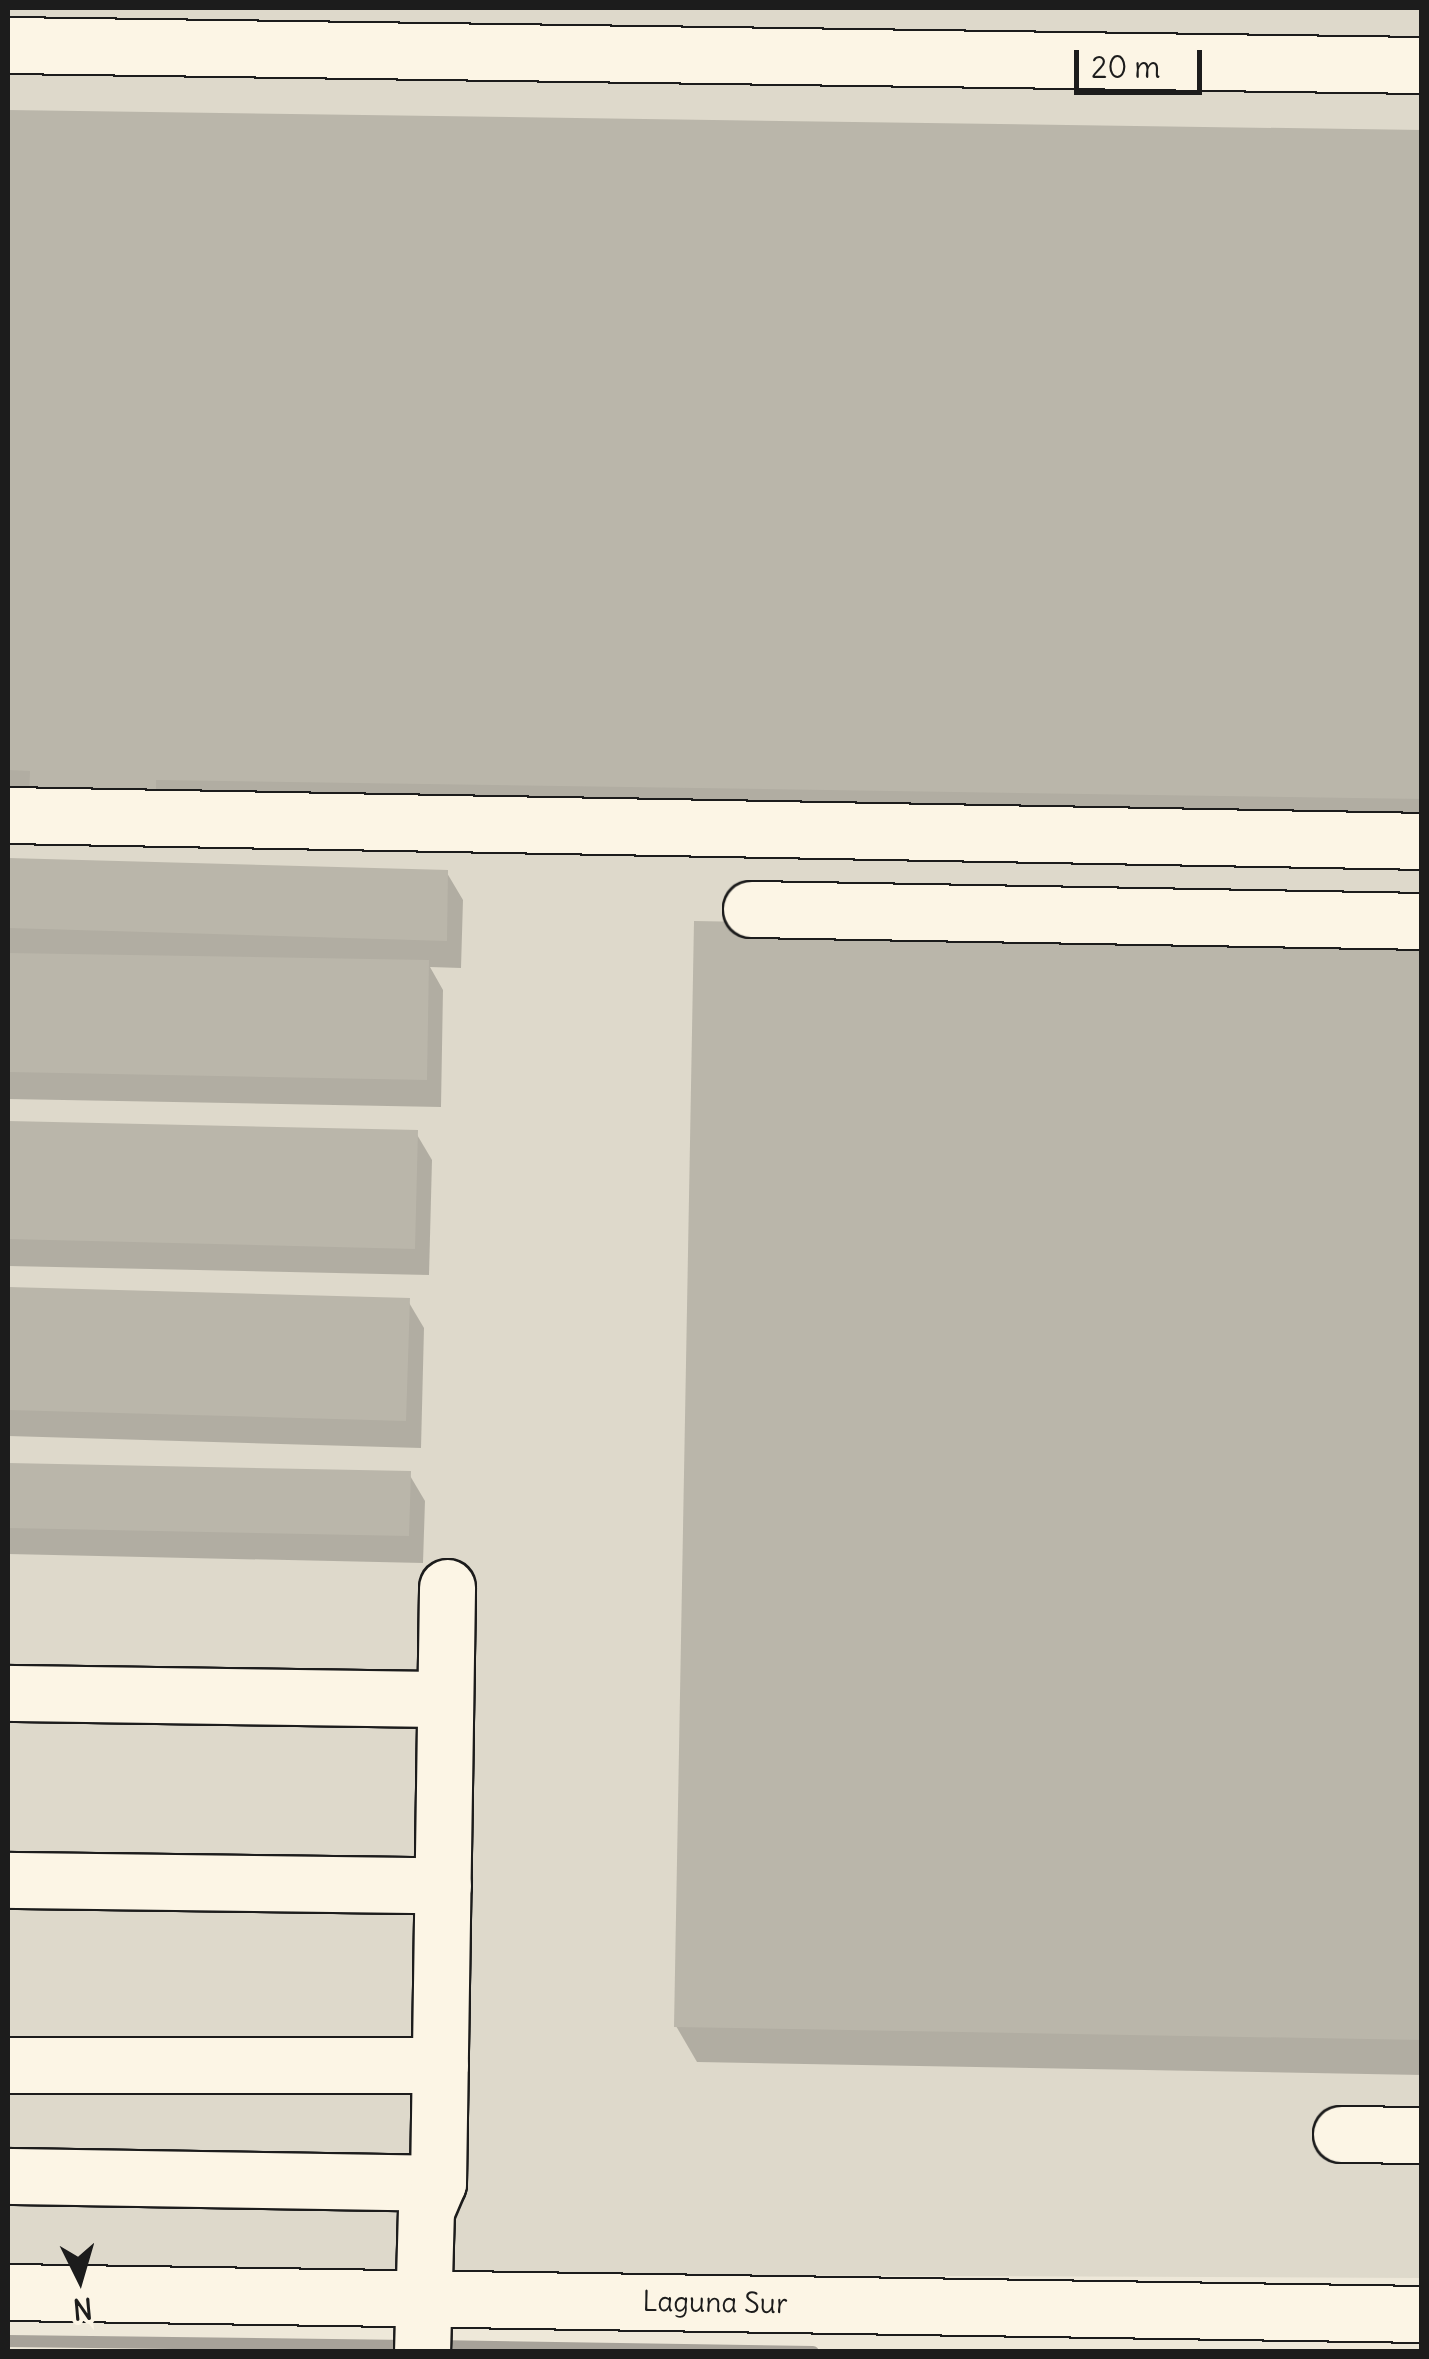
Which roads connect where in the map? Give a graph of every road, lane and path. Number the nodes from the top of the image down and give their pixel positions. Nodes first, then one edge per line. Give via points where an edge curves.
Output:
1 (8, 45) edge
2 (1422, 66) edge
3 (8, 815) edge
4 (1422, 842) edge
5 (751, 909) dead end
6 (1422, 921) edge
7 (447, 1587) dead end
8 (8, 1692) edge
9 (445, 1700) junction
10 (8, 1880) edge
11 (442, 1885) junction
12 (8, 2065) edge
13 (440, 2065) junction
14 (1340, 2134) dead end
15 (1422, 2134) edge
16 (8, 2176) edge
17 (438, 2182) junction
18 (8, 2292) edge
19 (1422, 2314) edge
20 (422, 2324) edge

1 - 2 street
3 - 4 street
5 - 6 street
7 - 9 street
8 - 9 street
9 - 11 street
10 - 11 street
11 - 13 street
12 - 13 street
13 - 17 street
14 - 15 street
16 - 17 street
17 - 20 street via 426,2211
18 - 20 street, Laguna Sur
19 - 20 street, Laguna Sur

